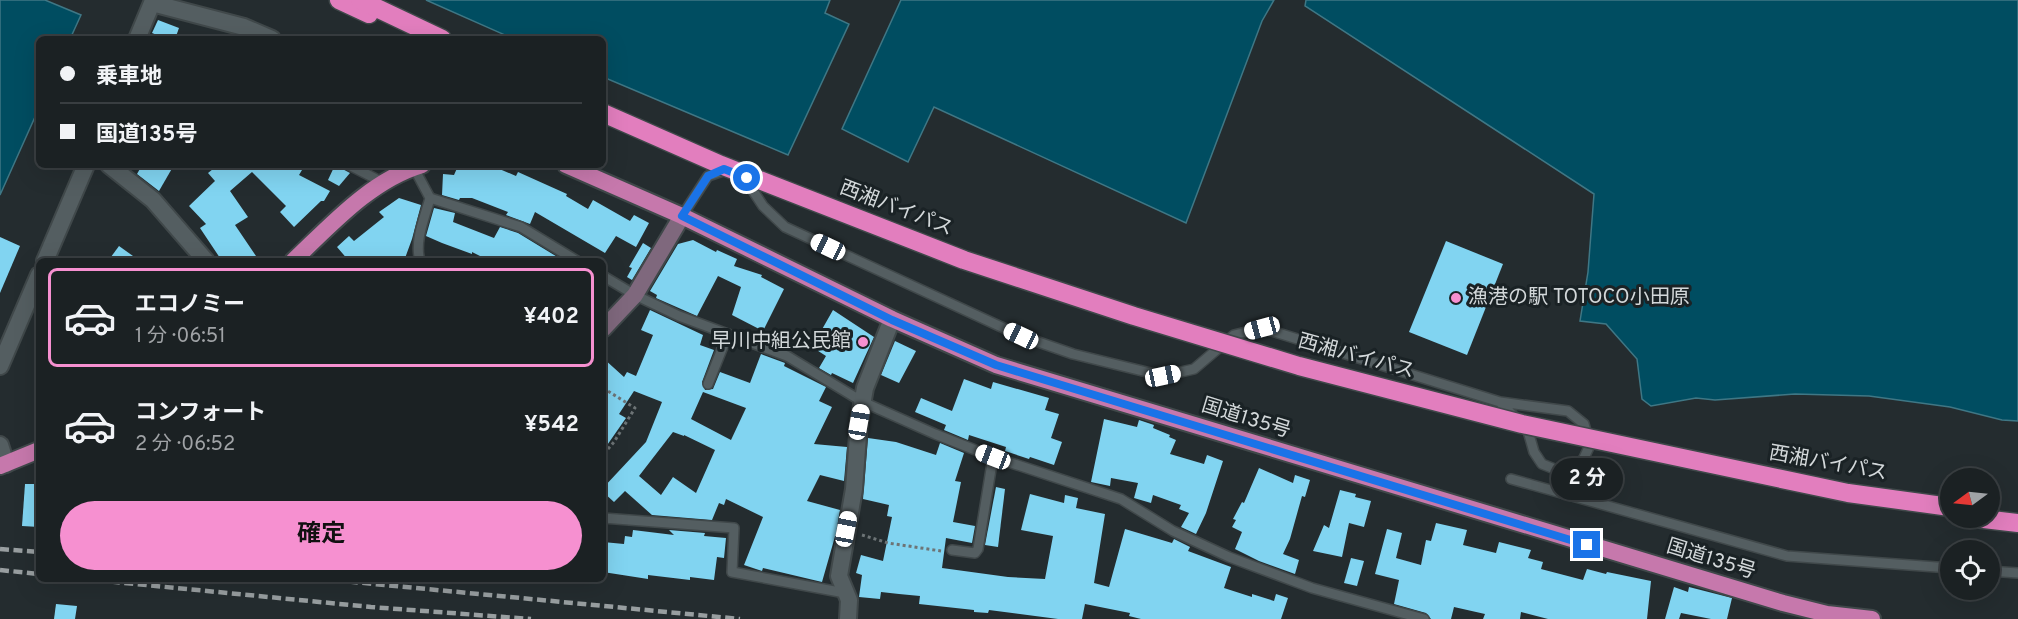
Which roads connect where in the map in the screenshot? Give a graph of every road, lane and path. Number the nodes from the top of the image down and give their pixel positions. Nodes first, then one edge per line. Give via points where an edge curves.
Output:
1 (339, 0) edge
2 (360, 0) edge
3 (138, 36) edge
4 (266, 36) edge
5 (413, 36) edge
6 (436, 36) edge
7 (606, 114) edge
8 (606, 126) edge
9 (85, 168) edge
10 (113, 168) edge
11 (355, 168) edge
12 (414, 168) edge
13 (419, 168) edge
14 (573, 168) edge
15 (384, 183) junction
16 (430, 198) junction
17 (682, 216) junction
18 (46, 258) edge
19 (203, 258) edge
20 (296, 258) edge
21 (419, 258) edge
22 (572, 258) edge
23 (606, 278) edge
24 (36, 282) edge
25 (635, 296) junction
26 (892, 320) junction
27 (606, 325) edge
28 (728, 334) junction
29 (0, 366) edge
30 (708, 384) dead end
31 (606, 390) edge
32 (862, 402) junction
33 (1500, 402) junction
34 (0, 445) edge
35 (36, 451) edge
36 (606, 451) edge
37 (993, 457) junction
38 (3, 465) edge
39 (1511, 479) dead end
40 (1940, 506) edge
41 (1940, 513) edge
42 (2000, 514) edge
43 (2018, 516) edge
44 (606, 518) edge
45 (2000, 521) edge
46 (2018, 523) edge
47 (846, 529) junction
48 (951, 550) joint
49 (1940, 567) edge
50 (2000, 572) edge
51 (2018, 573) edge
52 (845, 593) junction
53 (848, 619) edge
54 (1424, 619) edge
55 (1872, 619) edge

1 - 5 highway
2 - 6 highway
3 - 4 street via 152,3
7 - 40 highway, 西湘バイパス, bridge via 721,165 964,260 1299,366 1533,427 1848,493
8 - 41 highway, 西湘バイパス via 707,170 962,268 1286,372 1531,435 1782,488
9 - 18 street
10 - 19 street via 153,200
11 - 15 lane
12 - 15 highway
13 - 16 lane
14 - 17 highway, 国道135号
15 - 20 highway via 342,214
16 - 21 lane via 419,239
16 - 22 lane via 521,227
17 - 25 main road
17 - 26 highway, 国道135号
17 - 33 lane via 708,176 724,169 747,178 763,206 785,227 1021,336 1073,354 1163,376 1194,369 1234,335 1262,328
23 - 25 lane
24 - 29 street
25 - 27 main road
25 - 28 lane
26 - 32 street
26 - 55 highway, 国道135号 via 996,365 1783,603 1827,614
28 - 30 lane
28 - 32 lane via 787,356
31 - 36 path via 635,408
32 - 37 lane
32 - 47 street
33 - 33 lane via 1568,411 1584,424 1590,446 1583,460 1557,470 1542,464 1528,431
34 - 38 street
35 - 38 highway
37 - 48 lane via 978,549 975,553
37 - 54 lane via 1121,499 1173,531 1229,557 1312,588
39 - 49 lane via 1787,556
42 - 43 highway
44 - 52 lane via 734,528 732,572
45 - 46 highway
47 - 48 path via 888,543
47 - 52 street via 839,576
50 - 51 lane
52 - 53 street via 849,600

